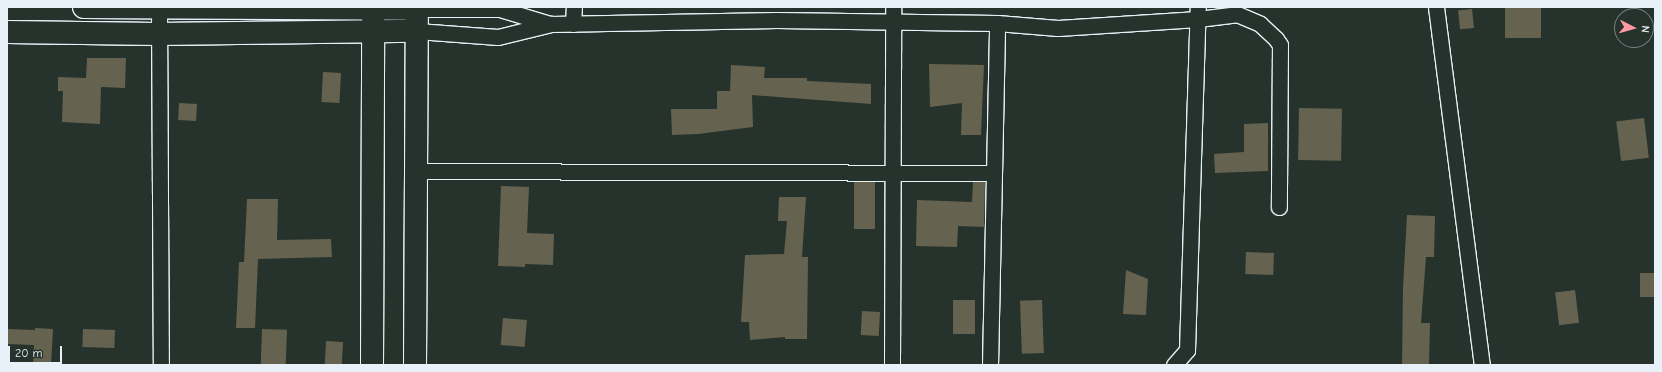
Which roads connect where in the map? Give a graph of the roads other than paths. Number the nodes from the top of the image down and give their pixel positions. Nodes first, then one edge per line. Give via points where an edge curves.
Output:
1 (84, 7) edge
2 (159, 7) edge
3 (574, 7) edge
4 (1436, 7) edge
5 (373, 8) edge
6 (417, 8) edge
7 (1240, 11) edge
8 (1198, 13) edge
9 (777, 14) edge
10 (893, 14) edge
11 (997, 23) junction
12 (551, 24) junction
13 (573, 24) junction
14 (373, 31) junction
15 (417, 31) junction
16 (7, 32) edge
17 (158, 34) junction
18 (416, 171) junction
19 (893, 173) junction
20 (993, 174) junction
21 (1279, 207) dead end
22 (161, 365) edge
23 (372, 365) edge
24 (415, 365) edge
25 (892, 365) edge
26 (990, 365) edge
27 (1174, 365) edge
28 (1482, 365) edge

1 - 2 street
2 - 5 street
2 - 17 street
3 - 13 street
4 - 28 street
5 - 6 street
5 - 14 street
6 - 12 street via 500,9
6 - 15 street
7 - 8 street
7 - 21 street via 1260,24 1280,45
8 - 11 street via 1058,28
8 - 27 street via 1187,350
9 - 10 street
9 - 13 street
10 - 11 street
10 - 19 street
11 - 20 street
12 - 13 street
12 - 15 street via 498,37
14 - 15 street
14 - 17 street
14 - 23 street
15 - 18 street
16 - 17 street
17 - 22 street
18 - 19 street
18 - 24 street
19 - 20 street
19 - 25 street
20 - 26 street

